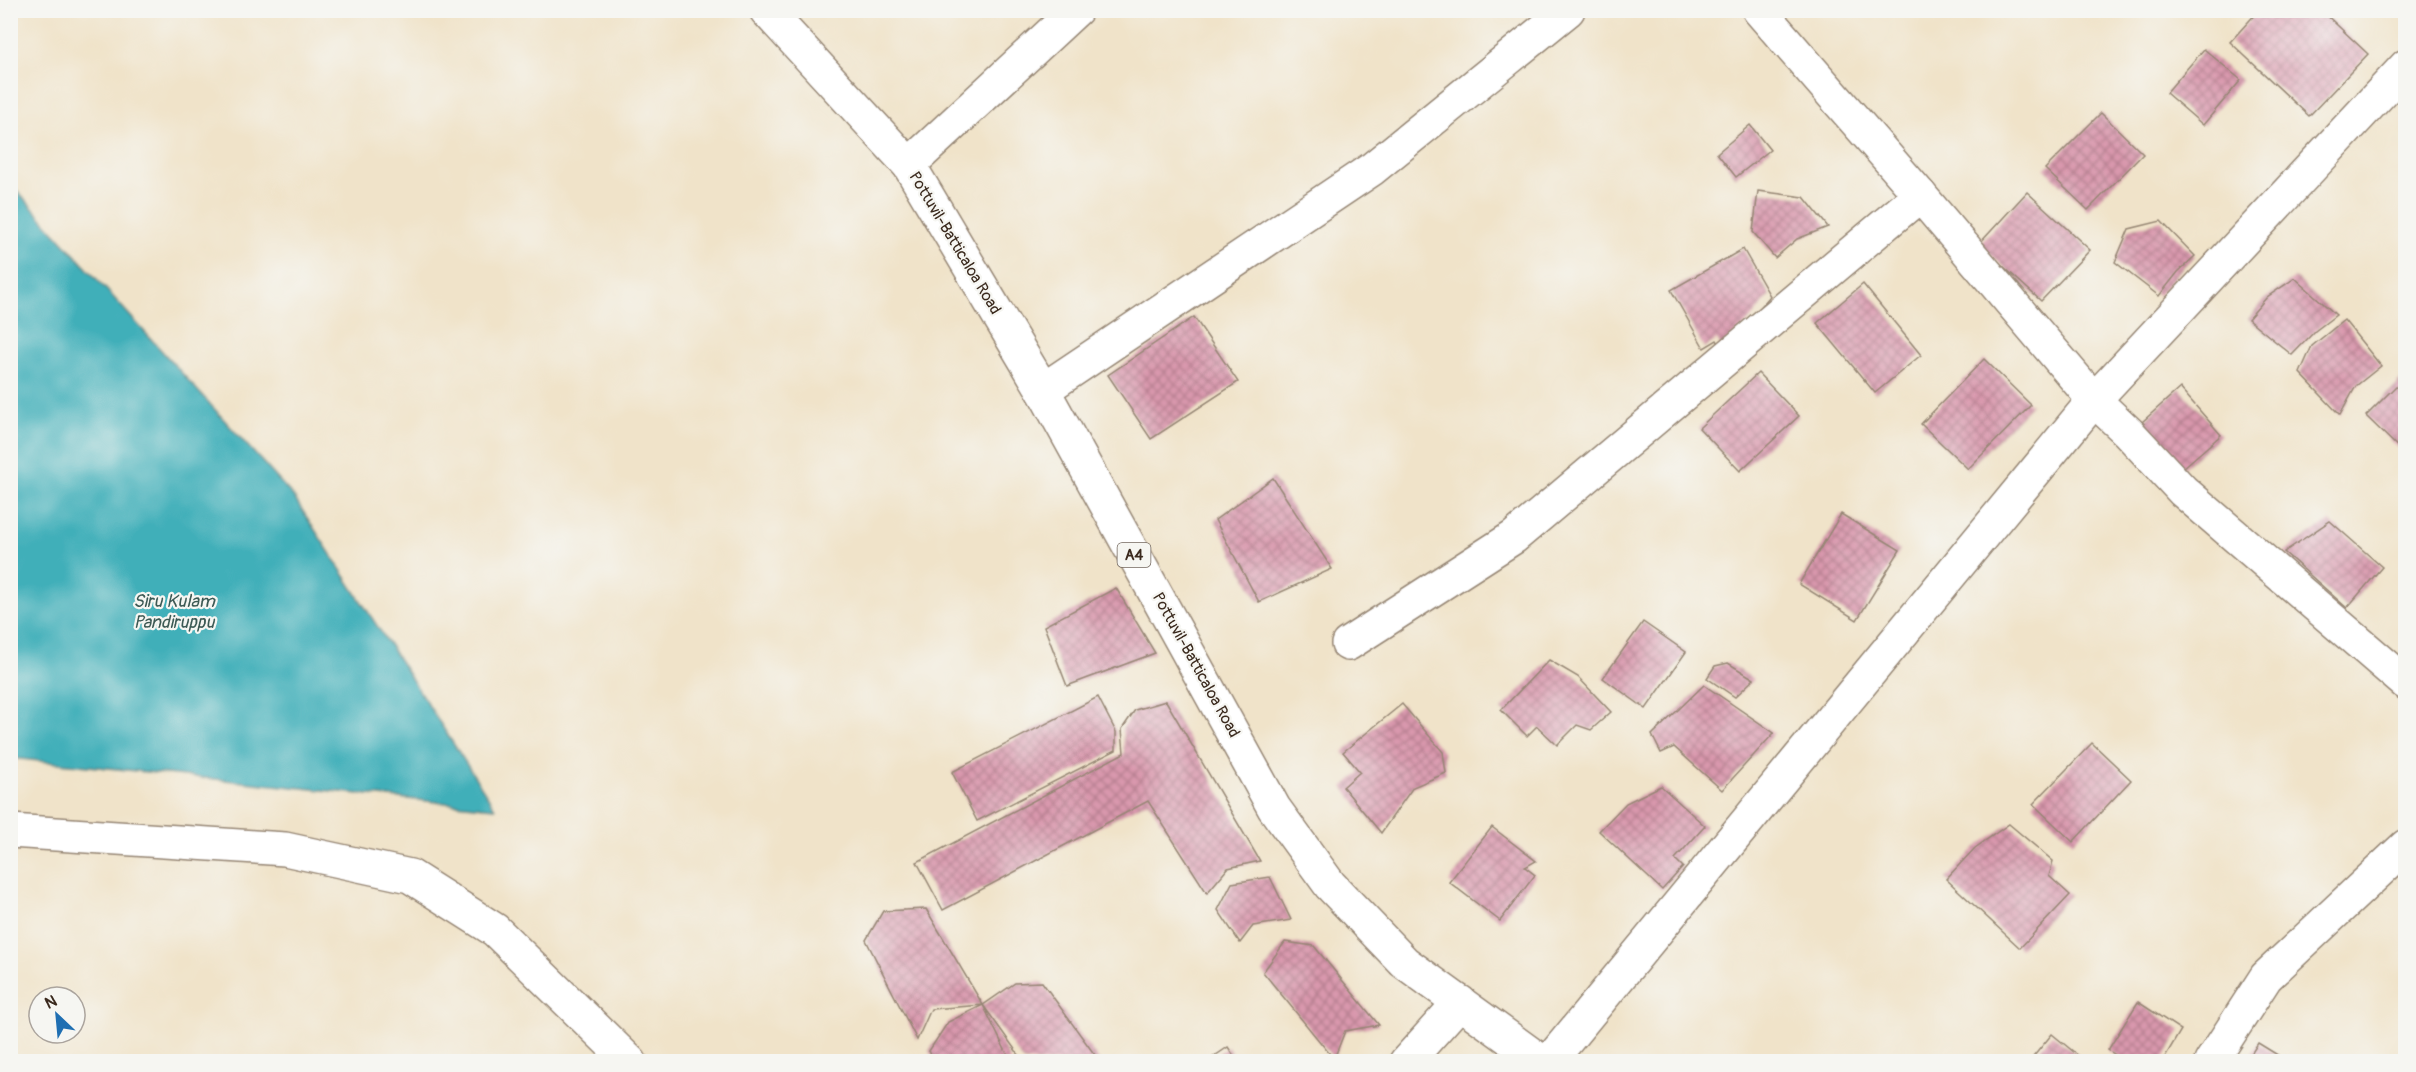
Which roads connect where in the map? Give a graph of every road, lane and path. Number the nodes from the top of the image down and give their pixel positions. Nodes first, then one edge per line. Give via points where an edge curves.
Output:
1 (766, 10) edge
2 (1076, 10) edge
3 (1568, 10) edge
4 (1759, 10) edge
5 (2406, 66) edge
6 (909, 165) junction
7 (1920, 195) junction
8 (1043, 390) junction
9 (2094, 400) junction
10 (1348, 644) dead end
11 (2406, 683) edge
12 (10, 831) edge
13 (2406, 846) edge
14 (1460, 1002) junction
15 (630, 1062) edge
16 (1406, 1062) edge
17 (1542, 1062) edge
18 (1549, 1062) edge
19 (2211, 1062) edge

1 - 6 main road, Pottuvil-Batticaloa Road / A4
2 - 6 main road
3 - 8 main road via 1372,169
4 - 7 main road
5 - 9 main road
6 - 8 main road, Pottuvil-Batticaloa Road / A4
7 - 9 main road
7 - 10 main road via 1514,537
8 - 14 main road, Pottuvil-Batticaloa Road / A4 via 1274,808 1330,885 1365,924 1404,962
9 - 11 main road via 2183,491
9 - 18 main road
12 - 15 main road via 285,849 410,876 495,930
13 - 19 main road via 2266,977
14 - 16 main road
14 - 17 main road, Pottuvil-Batticaloa Road / A4

